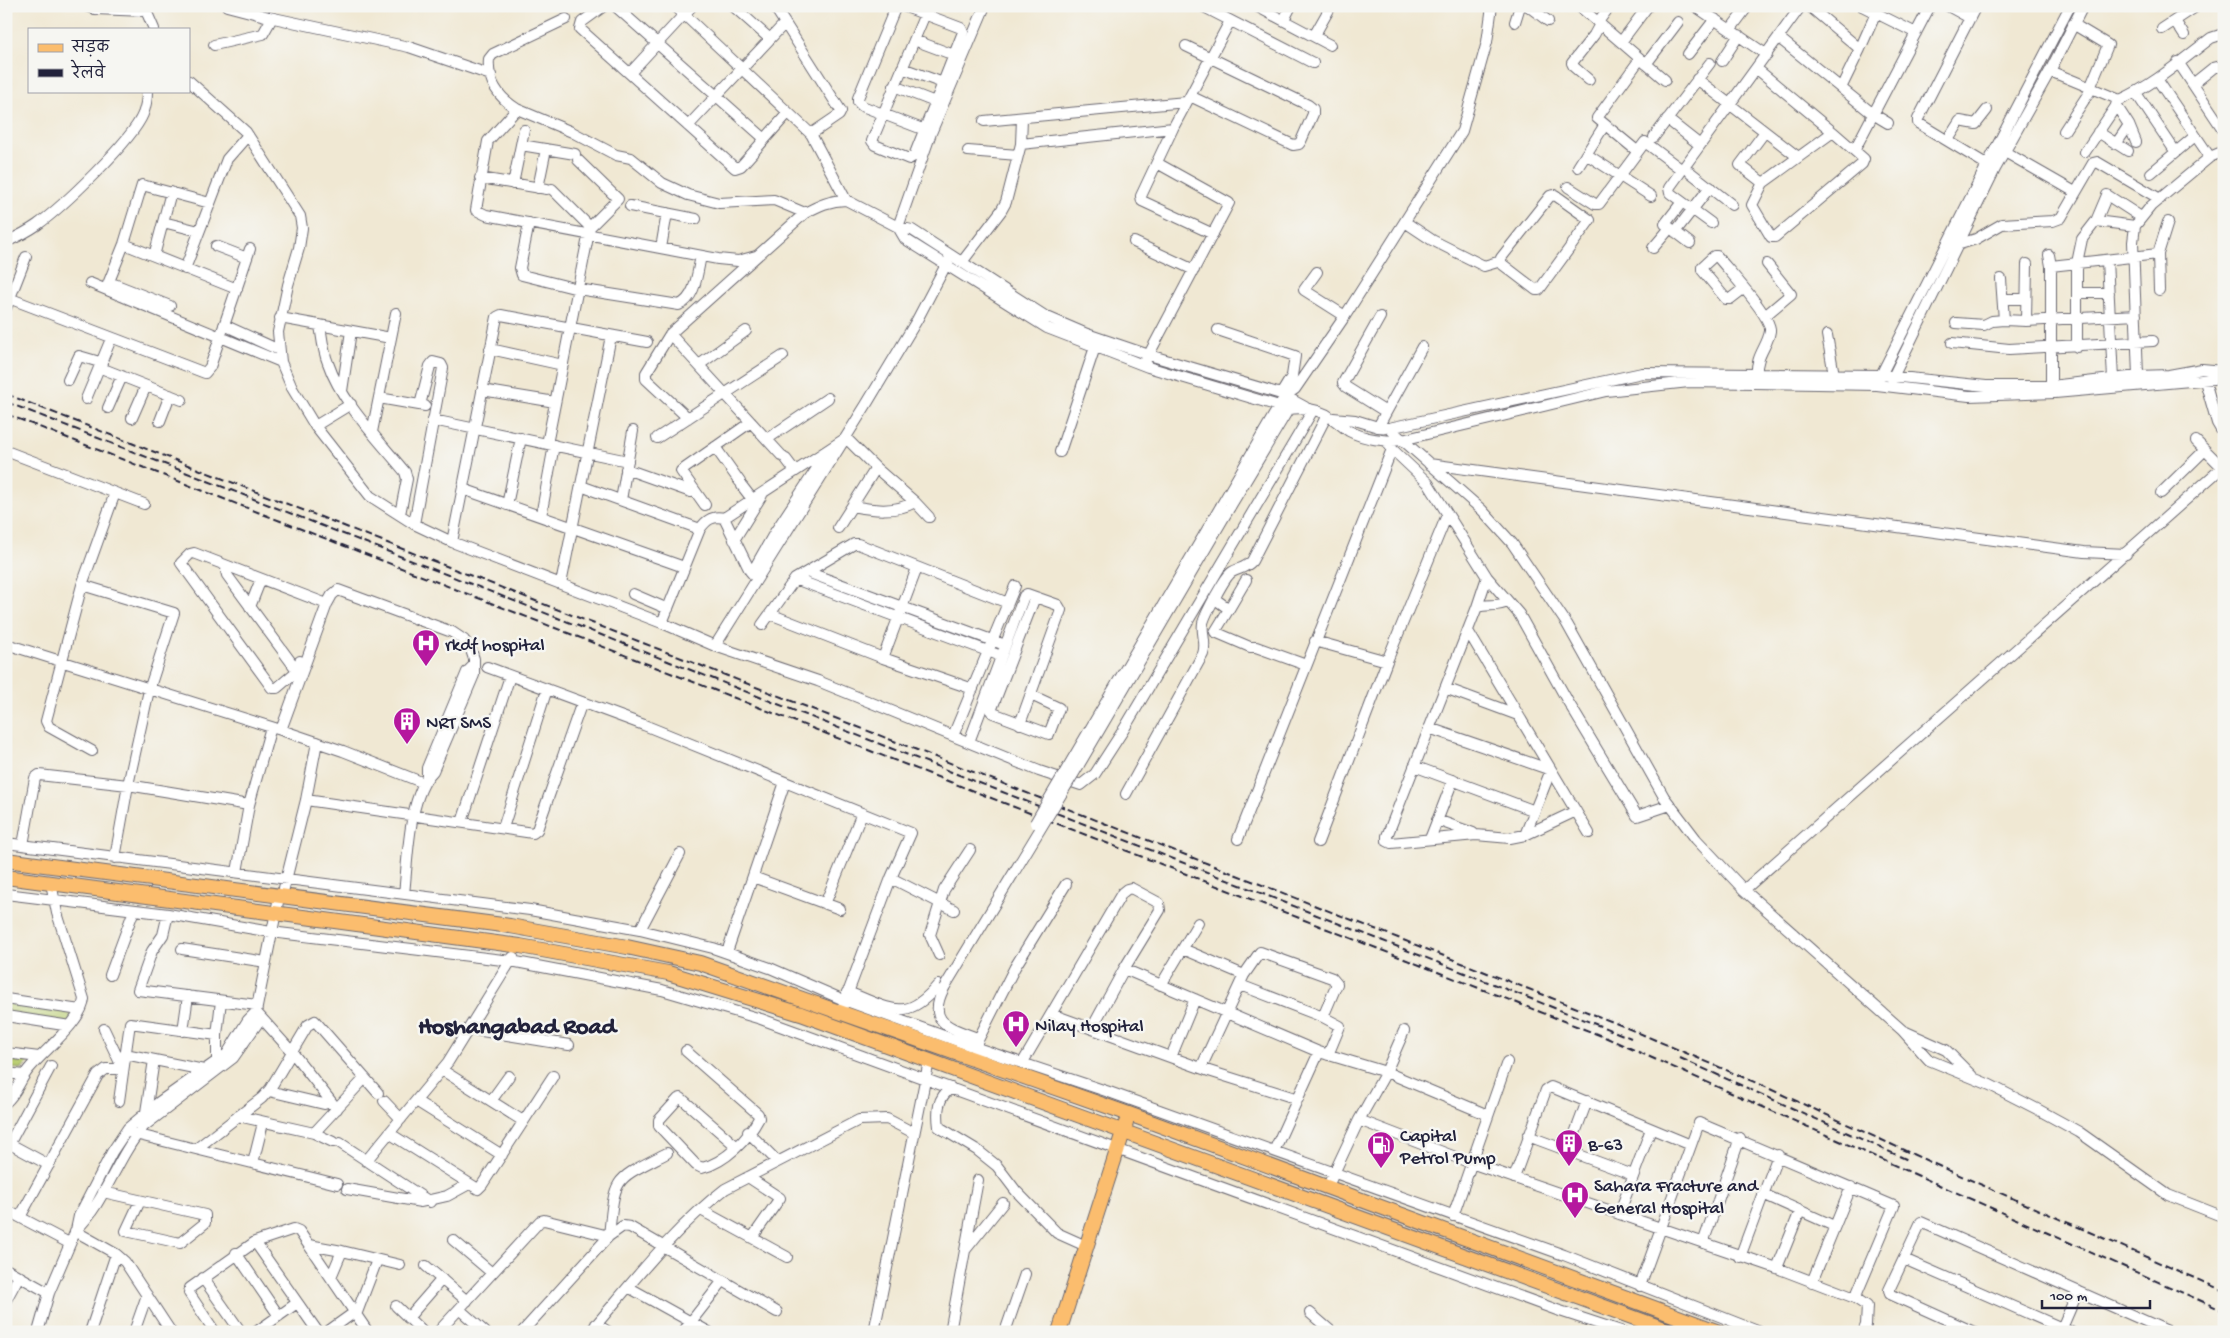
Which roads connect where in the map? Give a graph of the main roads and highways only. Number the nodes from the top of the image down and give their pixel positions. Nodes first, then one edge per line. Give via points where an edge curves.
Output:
1 (6, 860) edge
2 (6, 877) edge
3 (1142, 1104) road end
4 (1133, 1116) junction
5 (1123, 1131) junction
6 (1058, 1332) edge
7 (1673, 1332) edge
8 (1719, 1332) edge

1 - 4 main road via 283,888 414,914 545,932 700,962 844,1002 976,1049
2 - 5 main road via 520,946 668,973 791,1011
3 - 4 main road
4 - 5 main road
4 - 8 main road
5 - 6 main road
5 - 7 main road

